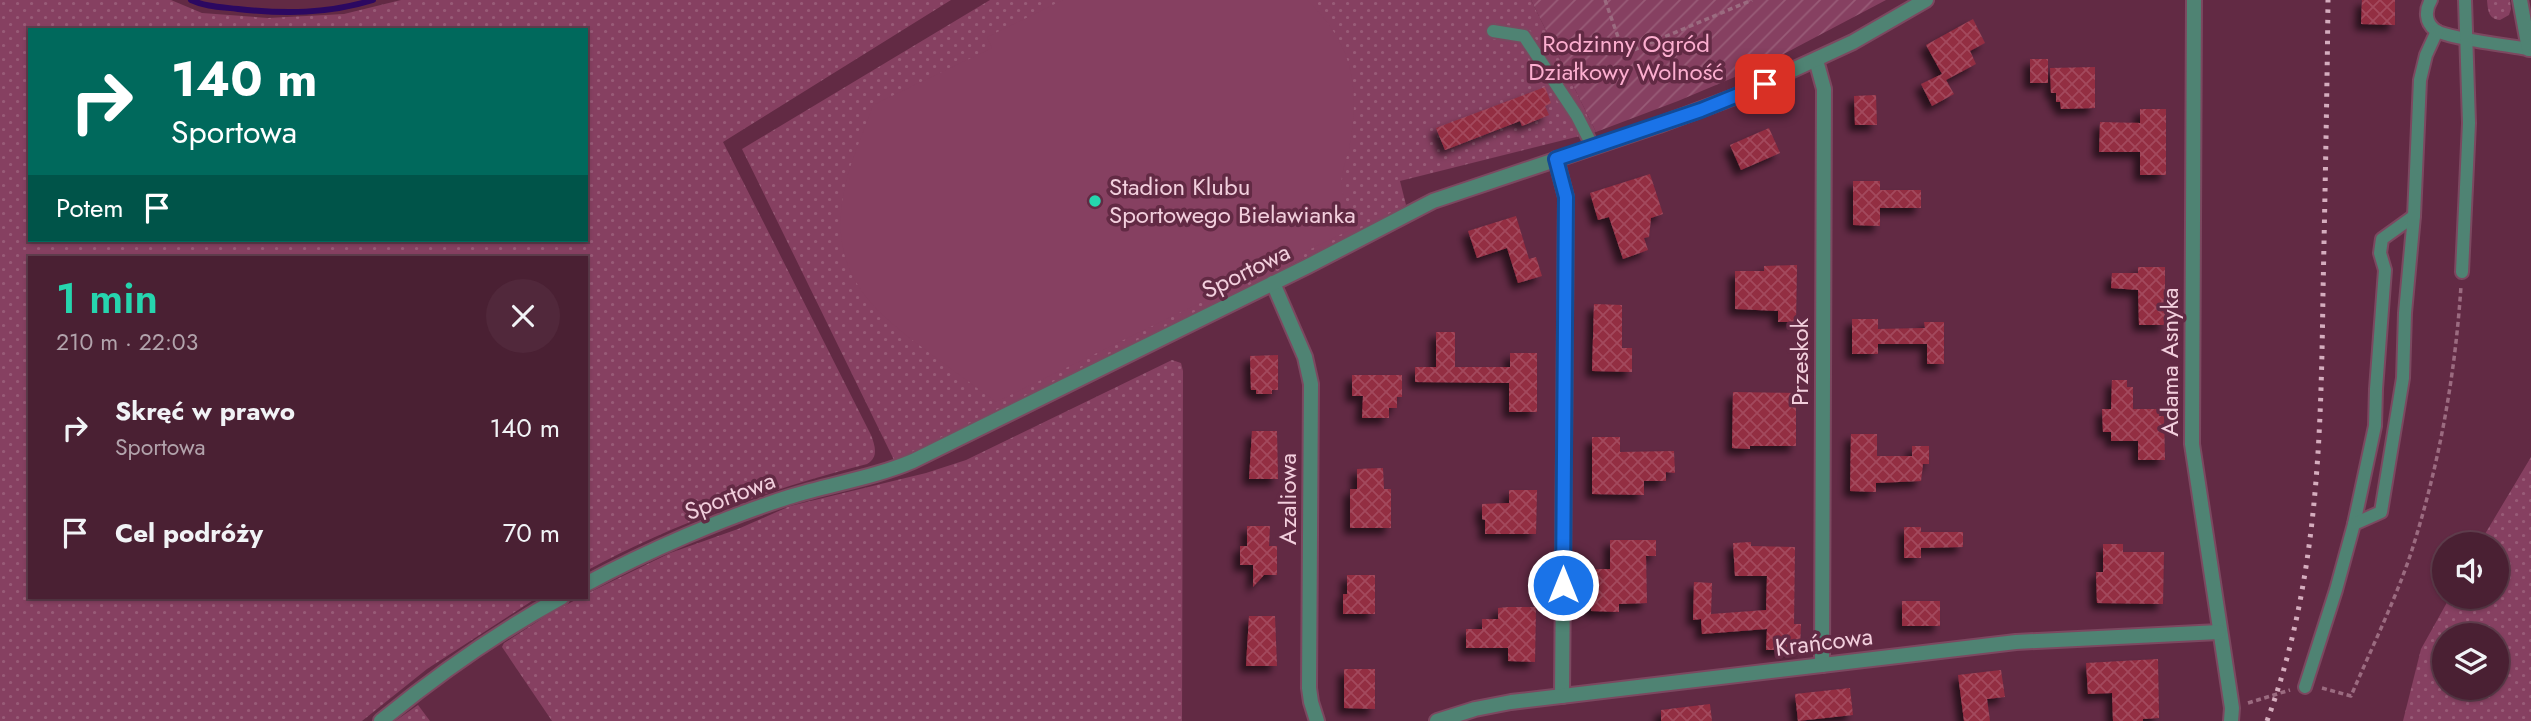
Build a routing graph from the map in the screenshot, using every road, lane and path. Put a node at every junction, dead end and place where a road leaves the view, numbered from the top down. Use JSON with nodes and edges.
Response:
{"nodes":[{"id":1,"x":1605,"y":0,"type":"edge"},
{"id":2,"x":1752,"y":0,"type":"edge"},
{"id":3,"x":1926,"y":0,"type":"edge"},
{"id":4,"x":2194,"y":0,"type":"edge"},
{"id":5,"x":2431,"y":0,"type":"edge"},
{"id":6,"x":2465,"y":0,"type":"edge"},
{"id":7,"x":2520,"y":0,"type":"edge"},
{"id":8,"x":1493,"y":31,"type":"dead end"},
{"id":9,"x":2437,"y":31,"type":"junction"},
{"id":10,"x":2465,"y":37,"type":"junction"},
{"id":11,"x":2530,"y":49,"type":"edge"},
{"id":12,"x":1816,"y":60,"type":"junction"},
{"id":13,"x":1593,"y":147,"type":"junction"},
{"id":14,"x":1556,"y":159,"type":"junction"},
{"id":15,"x":2414,"y":216,"type":"junction"},
{"id":16,"x":2462,"y":272,"type":"joint"},
{"id":17,"x":1273,"y":283,"type":"junction"},
{"id":18,"x":2354,"y":524,"type":"junction"},
{"id":19,"x":588,"y":583,"type":"edge"},
{"id":20,"x":559,"y":599,"type":"edge"},
{"id":21,"x":2219,"y":632,"type":"junction"},
{"id":22,"x":1822,"y":665,"type":"junction"},
{"id":23,"x":2305,"y":687,"type":"dead end"},
{"id":24,"x":1562,"y":696,"type":"junction"},
{"id":25,"x":2351,"y":696,"type":"dead end"},
{"id":26,"x":381,"y":721,"type":"edge"},
{"id":27,"x":1317,"y":721,"type":"edge"},
{"id":28,"x":1437,"y":721,"type":"edge"},
{"id":29,"x":2231,"y":721,"type":"edge"}],
"edges":[{"from":1,"to":2,"type":"path"},
{"from":3,"to":12,"type":"street","name":"Sportowa"},
{"from":4,"to":21,"type":"street","name":"Adama Asnyka"},
{"from":5,"to":9,"type":"lane"},
{"from":6,"to":10,"type":"lane"},
{"from":7,"to":11,"type":"street"},
{"from":8,"to":13,"type":"lane"},
{"from":9,"to":10,"type":"lane"},
{"from":9,"to":15,"type":"lane"},
{"from":10,"to":11,"type":"lane"},
{"from":10,"to":16,"type":"lane"},
{"from":12,"to":13,"type":"street","name":"Sportowa"},
{"from":12,"to":22,"type":"street","name":"Przeskok"},
{"from":13,"to":14,"type":"street","name":"Sportowa"},
{"from":14,"to":17,"type":"street","name":"Sportowa"},
{"from":14,"to":24,"type":"street"},
{"from":15,"to":18,"type":"lane"},
{"from":15,"to":18,"type":"lane"},
{"from":16,"to":25,"type":"path"},
{"from":17,"to":19,"type":"street","name":"Sportowa"},
{"from":17,"to":27,"type":"street","name":"Azaliowa"},
{"from":18,"to":23,"type":"lane"},
{"from":20,"to":26,"type":"street"},
{"from":21,"to":22,"type":"street","name":"Krańcowa"},
{"from":21,"to":29,"type":"street","name":"Adama Asnyka"},
{"from":22,"to":24,"type":"street","name":"Krańcowa"},
{"from":24,"to":28,"type":"street","name":"Krańcowa"}]}
